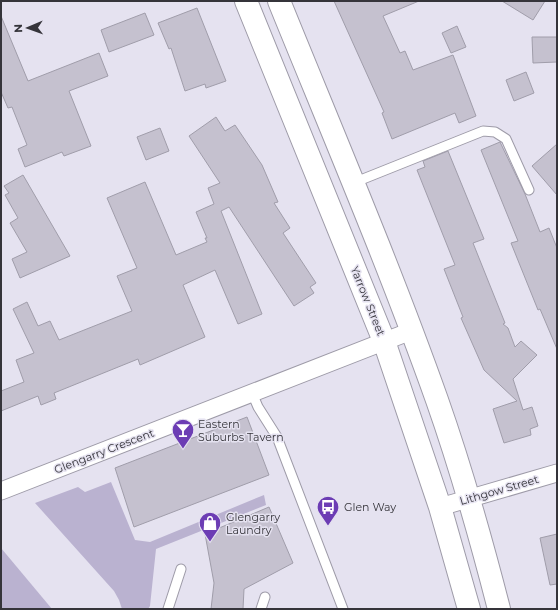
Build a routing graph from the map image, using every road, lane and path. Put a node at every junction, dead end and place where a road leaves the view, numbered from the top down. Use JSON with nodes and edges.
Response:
{"nodes":[{"id":1,"x":246,"y":1,"type":"edge"},
{"id":2,"x":279,"y":1,"type":"edge"},
{"id":3,"x":353,"y":183,"type":"junction"},
{"id":4,"x":529,"y":190,"type":"dead end"},
{"id":5,"x":411,"y":331,"type":"junction"},
{"id":6,"x":384,"y":341,"type":"junction"},
{"id":7,"x":252,"y":393,"type":"junction"},
{"id":8,"x":557,"y":473,"type":"edge"},
{"id":9,"x":1,"y":491,"type":"edge"},
{"id":10,"x":468,"y":499,"type":"junction"},
{"id":11,"x":440,"y":507,"type":"junction"},
{"id":12,"x":181,"y":569,"type":"dead end"},
{"id":13,"x":265,"y":597,"type":"dead end"},
{"id":14,"x":168,"y":609,"type":"edge"},
{"id":15,"x":261,"y":609,"type":"edge"},
{"id":16,"x":342,"y":609,"type":"edge"},
{"id":17,"x":469,"y":609,"type":"edge"},
{"id":18,"x":499,"y":609,"type":"edge"}],
"edges":[{"from":1,"to":6,"type":"street","name":"Yarrow Street"},
{"from":2,"to":3,"type":"street"},
{"from":3,"to":4,"type":"lane"},
{"from":3,"to":5,"type":"street"},
{"from":5,"to":6,"type":"street","name":"Glengarry Crescent"},
{"from":5,"to":10,"type":"street"},
{"from":6,"to":7,"type":"street","name":"Glengarry Crescent"},
{"from":6,"to":11,"type":"street","name":"Yarrow Street"},
{"from":7,"to":9,"type":"street","name":"Glengarry Crescent"},
{"from":7,"to":16,"type":"lane"},
{"from":8,"to":10,"type":"street","name":"Lithgow Street"},
{"from":10,"to":11,"type":"street","name":"Lithgow Street"},
{"from":10,"to":18,"type":"street"},
{"from":11,"to":17,"type":"street","name":"Yarrow Street"},
{"from":12,"to":14,"type":"lane"},
{"from":13,"to":15,"type":"lane"}]}
